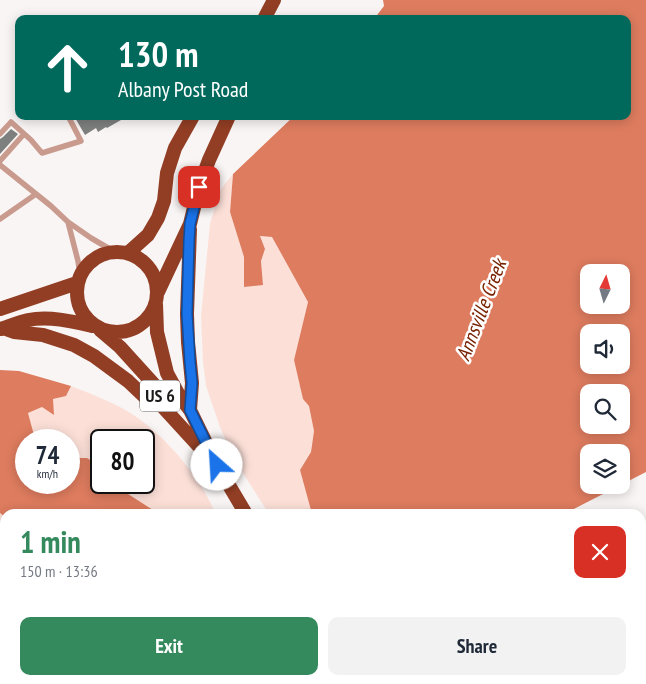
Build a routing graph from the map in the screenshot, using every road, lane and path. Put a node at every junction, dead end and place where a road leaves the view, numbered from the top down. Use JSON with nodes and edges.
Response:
{"nodes":[{"id":1,"x":274,"y":0,"type":"edge"},
{"id":2,"x":266,"y":15,"type":"edge"},
{"id":3,"x":70,"y":120,"type":"edge"},
{"id":4,"x":191,"y":120,"type":"edge"},
{"id":5,"x":226,"y":120,"type":"edge"},
{"id":6,"x":24,"y":134,"type":"junction"},
{"id":7,"x":0,"y":136,"type":"edge"},
{"id":8,"x":1,"y":160,"type":"edge"},
{"id":9,"x":36,"y":194,"type":"junction"},
{"id":10,"x":0,"y":219,"type":"edge"},
{"id":11,"x":68,"y":222,"type":"junction"},
{"id":12,"x":190,"y":224,"type":"junction"},
{"id":13,"x":121,"y":252,"type":"junction"},
{"id":14,"x":78,"y":279,"type":"junction"},
{"id":15,"x":157,"y":298,"type":"junction"},
{"id":16,"x":0,"y":309,"type":"edge"},
{"id":17,"x":2,"y":328,"type":"edge"},
{"id":18,"x":96,"y":328,"type":"junction"},
{"id":19,"x":162,"y":406,"type":"junction"},
{"id":20,"x":190,"y":410,"type":"junction"},
{"id":21,"x":217,"y":465,"type":"junction"},
{"id":22,"x":243,"y":509,"type":"edge"}],
"edges":[{"from":1,"to":2,"type":"highway"},
{"from":3,"to":6,"type":"lane"},
{"from":4,"to":13,"type":"highway"},
{"from":5,"to":12,"type":"highway"},
{"from":6,"to":7,"type":"lane"},
{"from":6,"to":8,"type":"lane"},
{"from":8,"to":9,"type":"lane"},
{"from":9,"to":10,"type":"lane"},
{"from":9,"to":11,"type":"lane"},
{"from":11,"to":13,"type":"lane"},
{"from":11,"to":14,"type":"lane"},
{"from":12,"to":15,"type":"highway"},
{"from":12,"to":20,"type":"highway","number":"US 6"},
{"from":13,"to":14,"type":"highway"},
{"from":13,"to":15,"type":"highway","number":"US 6"},
{"from":14,"to":16,"type":"highway"},
{"from":14,"to":18,"type":"highway","number":"US 6"},
{"from":15,"to":18,"type":"highway"},
{"from":15,"to":20,"type":"highway","number":"US 6"},
{"from":17,"to":18,"type":"highway","number":"US 6"},
{"from":17,"to":19,"type":"highway","number":"US 6"},
{"from":18,"to":19,"type":"highway","number":"US 6"},
{"from":19,"to":21,"type":"highway","number":"US 6"},
{"from":20,"to":21,"type":"highway","number":"US 6"},
{"from":21,"to":22,"type":"highway","number":"US 6"}]}
